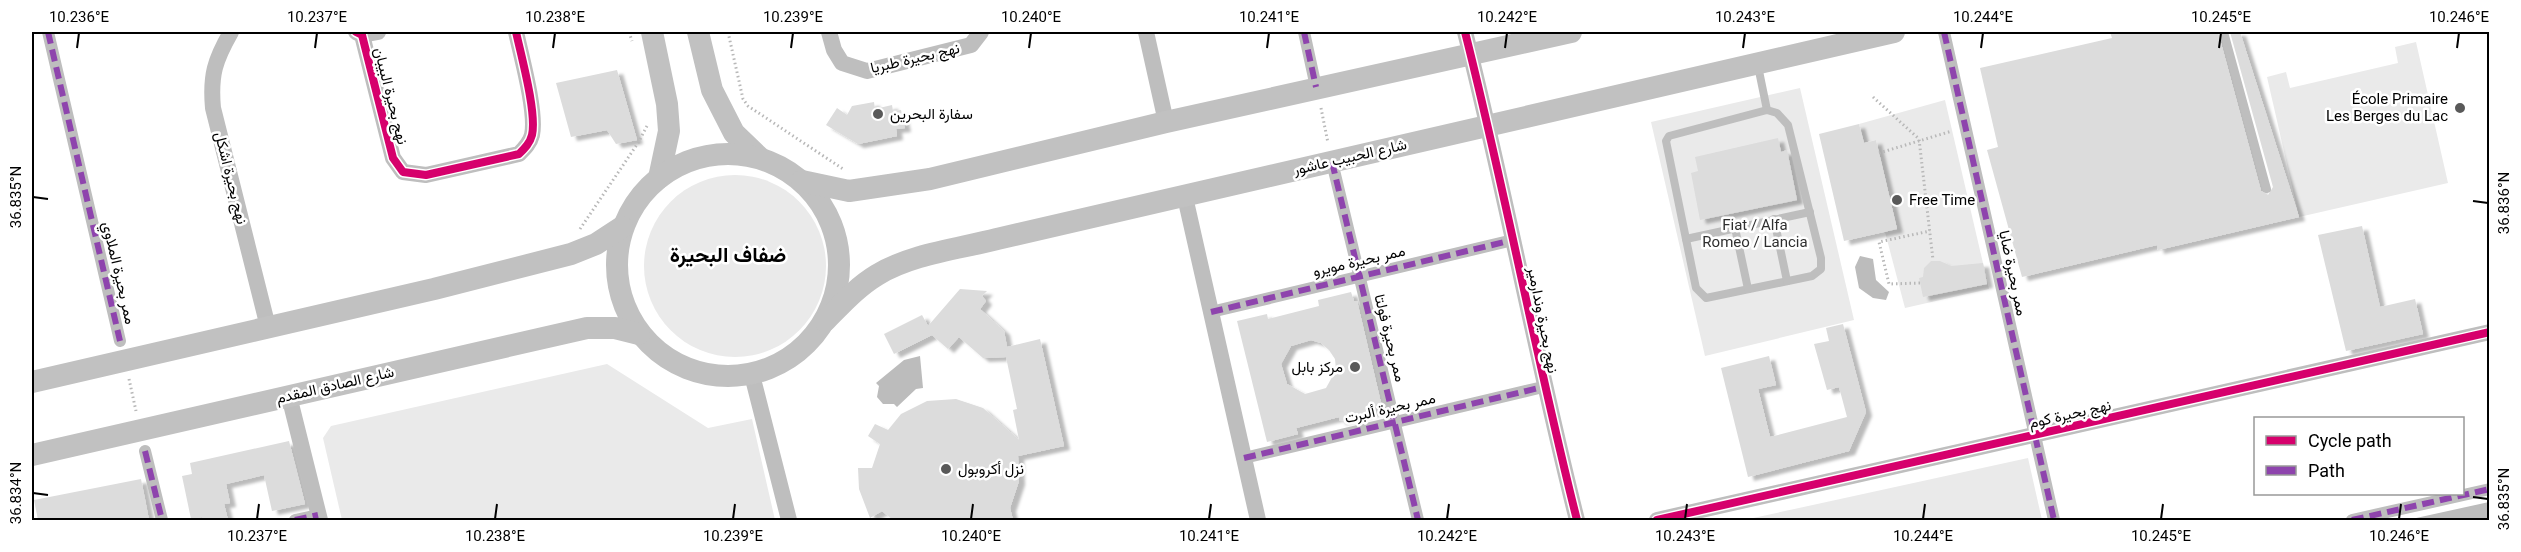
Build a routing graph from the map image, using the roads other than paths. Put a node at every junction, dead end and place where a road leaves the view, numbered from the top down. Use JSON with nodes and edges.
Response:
{"nodes":[{"id":1,"x":48,"y":32,"type":"edge"},
{"id":2,"x":231,"y":32,"type":"edge"},
{"id":3,"x":378,"y":32,"type":"edge"},
{"id":4,"x":516,"y":32,"type":"edge"},
{"id":5,"x":652,"y":32,"type":"edge"},
{"id":6,"x":698,"y":32,"type":"edge"},
{"id":7,"x":829,"y":32,"type":"edge"},
{"id":8,"x":981,"y":32,"type":"edge"},
{"id":9,"x":1146,"y":32,"type":"edge"},
{"id":10,"x":1304,"y":32,"type":"edge"},
{"id":11,"x":1465,"y":32,"type":"edge"},
{"id":12,"x":1571,"y":32,"type":"edge"},
{"id":13,"x":1894,"y":32,"type":"edge"},
{"id":14,"x":1944,"y":32,"type":"edge"},
{"id":15,"x":2224,"y":32,"type":"edge"},
{"id":16,"x":359,"y":33,"type":"edge"},
{"id":17,"x":1471,"y":54,"type":"junction"},
{"id":18,"x":1757,"y":63,"type":"junction"},
{"id":19,"x":1316,"y":87,"type":"junction"},
{"id":20,"x":1767,"y":110,"type":"junction"},
{"id":21,"x":1166,"y":122,"type":"junction"},
{"id":22,"x":1488,"y":125,"type":"junction"},
{"id":23,"x":759,"y":157,"type":"junction"},
{"id":24,"x":1332,"y":162,"type":"junction"},
{"id":25,"x":659,"y":178,"type":"junction"},
{"id":26,"x":802,"y":181,"type":"junction"},
{"id":27,"x":2266,"y":189,"type":"dead end"},
{"id":28,"x":1185,"y":196,"type":"junction"},
{"id":29,"x":1809,"y":212,"type":"junction"},
{"id":30,"x":1774,"y":219,"type":"junction"},
{"id":31,"x":622,"y":226,"type":"junction"},
{"id":32,"x":1735,"y":228,"type":"junction"},
{"id":33,"x":1686,"y":239,"type":"junction"},
{"id":34,"x":1513,"y":240,"type":"junction"},
{"id":35,"x":1360,"y":277,"type":"junction"},
{"id":36,"x":1787,"y":281,"type":"junction"},
{"id":37,"x":1748,"y":289,"type":"junction"},
{"id":38,"x":1211,"y":312,"type":"junction"},
{"id":39,"x":825,"y":321,"type":"junction"},
{"id":40,"x":267,"y":327,"type":"junction"},
{"id":41,"x":2490,"y":332,"type":"edge"},
{"id":42,"x":639,"y":334,"type":"junction"},
{"id":43,"x":122,"y":351,"type":"junction"},
{"id":44,"x":752,"y":375,"type":"junction"},
{"id":45,"x":32,"y":382,"type":"edge"},
{"id":46,"x":1543,"y":387,"type":"junction"},
{"id":47,"x":289,"y":396,"type":"junction"},
{"id":48,"x":1395,"y":422,"type":"junction"},
{"id":49,"x":2033,"y":436,"type":"junction"},
{"id":50,"x":146,"y":451,"type":"dead end"},
{"id":51,"x":32,"y":455,"type":"edge"},
{"id":52,"x":1244,"y":458,"type":"junction"},
{"id":53,"x":2490,"y":489,"type":"edge"},
{"id":54,"x":2463,"y":495,"type":"edge"},
{"id":55,"x":2464,"y":495,"type":"edge"},
{"id":56,"x":319,"y":518,"type":"edge"},
{"id":57,"x":162,"y":520,"type":"edge"},
{"id":58,"x":295,"y":520,"type":"edge"},
{"id":59,"x":789,"y":520,"type":"edge"},
{"id":60,"x":1258,"y":520,"type":"edge"},
{"id":61,"x":1418,"y":520,"type":"edge"},
{"id":62,"x":1577,"y":520,"type":"edge"},
{"id":63,"x":1657,"y":520,"type":"edge"},
{"id":64,"x":2054,"y":520,"type":"edge"},
{"id":65,"x":2352,"y":520,"type":"edge"}],
"edges":[{"from":1,"to":43,"type":"street","name":"ممر بحيرة الملاوي"},
{"from":2,"to":40,"type":"street","name":"نهج بحيرة اشكل"},
{"from":3,"to":16,"type":"street","name":"نهج بحيرة البيبان"},
{"from":4,"to":16,"type":"street","name":"نهج بحيرة البيبان"},
{"from":5,"to":25,"type":"main road"},
{"from":6,"to":23,"type":"main road"},
{"from":7,"to":8,"type":"street","name":"نهج بحيرة طبريا"},
{"from":9,"to":21,"type":"street"},
{"from":10,"to":19,"type":"street"},
{"from":11,"to":17,"type":"street","name":"نهج بحيرة وندارمير"},
{"from":12,"to":17,"type":"main road"},
{"from":13,"to":18,"type":"main road","name":"شارع الحبيب عاشور"},
{"from":14,"to":49,"type":"street","name":"ممر بحيرة ضايا"},
{"from":15,"to":27,"type":"lane"},
{"from":17,"to":19,"type":"main road"},
{"from":17,"to":22,"type":"street","name":"نهج بحيرة وندارمير"},
{"from":18,"to":20,"type":"lane"},
{"from":18,"to":22,"type":"main road","name":"شارع الحبيب عاشور"},
{"from":19,"to":21,"type":"main road"},
{"from":20,"to":29,"type":"lane"},
{"from":20,"to":33,"type":"lane"},
{"from":21,"to":26,"type":"main road"},
{"from":22,"to":24,"type":"main road","name":"شارع الحبيب عاشور"},
{"from":22,"to":34,"type":"street","name":"نهج بحيرة وندارمير"},
{"from":23,"to":25,"type":"main road"},
{"from":23,"to":26,"type":"main road"},
{"from":24,"to":28,"type":"main road","name":"شارع الحبيب عاشور"},
{"from":24,"to":35,"type":"street","name":"ممر بحيرة فولتا"},
{"from":25,"to":31,"type":"main road"},
{"from":26,"to":39,"type":"main road"},
{"from":28,"to":38,"type":"street"},
{"from":28,"to":39,"type":"main road","name":"شارع الحبيب عاشور"},
{"from":29,"to":30,"type":"lane"},
{"from":29,"to":36,"type":"lane"},
{"from":30,"to":32,"type":"lane"},
{"from":30,"to":36,"type":"lane"},
{"from":31,"to":40,"type":"main road"},
{"from":31,"to":42,"type":"main road"},
{"from":32,"to":33,"type":"lane"},
{"from":32,"to":37,"type":"lane"},
{"from":33,"to":37,"type":"lane"},
{"from":34,"to":35,"type":"street","name":"ممر بحيرة مويرو"},
{"from":34,"to":46,"type":"street","name":"نهج بحيرة وندارمير"},
{"from":35,"to":38,"type":"street","name":"ممر بحيرة مويرو"},
{"from":35,"to":48,"type":"street","name":"ممر بحيرة فولتا"},
{"from":36,"to":37,"type":"lane"},
{"from":38,"to":52,"type":"street"},
{"from":39,"to":44,"type":"main road"},
{"from":40,"to":43,"type":"main road"},
{"from":41,"to":49,"type":"street","name":"نهج بحيرة كوم"},
{"from":42,"to":44,"type":"main road"},
{"from":42,"to":47,"type":"main road","name":"شارع الصادق المقدم"},
{"from":43,"to":45,"type":"main road"},
{"from":44,"to":59,"type":"street"},
{"from":46,"to":48,"type":"street","name":"ممر بحيرة ألبرت"},
{"from":46,"to":62,"type":"street","name":"نهج بحيرة وندارمير"},
{"from":47,"to":51,"type":"main road","name":"شارع الصادق المقدم"},
{"from":47,"to":56,"type":"street"},
{"from":48,"to":52,"type":"street","name":"ممر بحيرة ألبرت"},
{"from":48,"to":61,"type":"street","name":"ممر بحيرة فولتا"},
{"from":49,"to":63,"type":"street","name":"نهج بحيرة كوم"},
{"from":49,"to":64,"type":"street","name":"ممر بحيرة ضايا"},
{"from":50,"to":57,"type":"street"},
{"from":52,"to":60,"type":"street"},
{"from":53,"to":55,"type":"street"},
{"from":54,"to":65,"type":"street"},
{"from":56,"to":58,"type":"street"}]}
